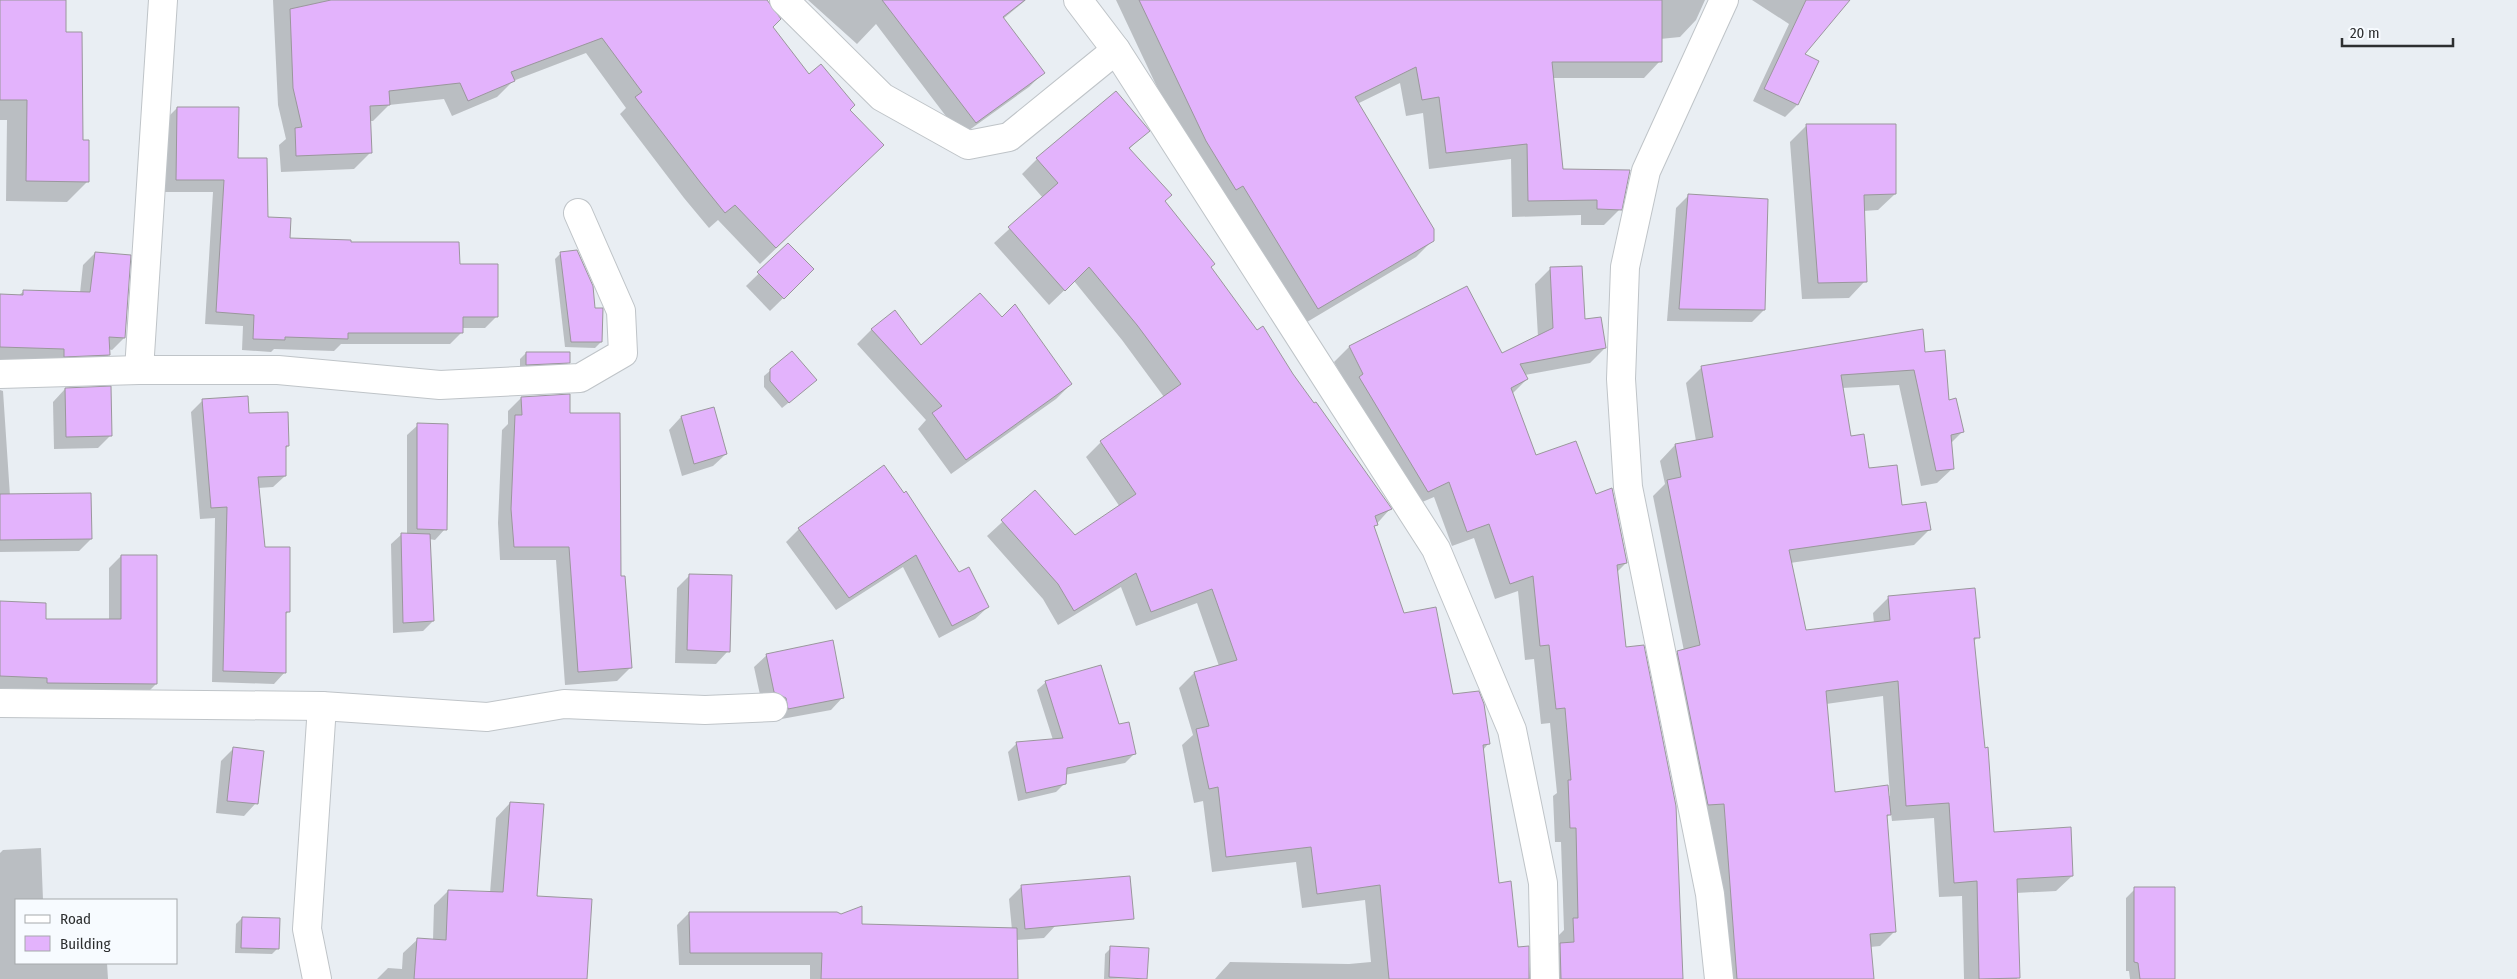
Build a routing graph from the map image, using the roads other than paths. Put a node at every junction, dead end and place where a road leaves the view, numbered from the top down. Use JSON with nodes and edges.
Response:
{"nodes":[{"id":1,"x":163,"y":0,"type":"edge"},
{"id":2,"x":784,"y":0,"type":"edge"},
{"id":3,"x":1078,"y":0,"type":"edge"},
{"id":4,"x":1724,"y":0,"type":"edge"},
{"id":5,"x":1116,"y":50,"type":"junction"},
{"id":6,"x":578,"y":214,"type":"dead end"},
{"id":7,"x":139,"y":370,"type":"junction"},
{"id":8,"x":0,"y":374,"type":"edge"},
{"id":9,"x":0,"y":703,"type":"edge"},
{"id":10,"x":322,"y":706,"type":"junction"},
{"id":11,"x":773,"y":707,"type":"dead end"},
{"id":12,"x":317,"y":979,"type":"edge"},
{"id":13,"x":1545,"y":979,"type":"edge"},
{"id":14,"x":1719,"y":979,"type":"edge"}],
"edges":[{"from":1,"to":7,"type":"street"},
{"from":2,"to":5,"type":"street"},
{"from":3,"to":5,"type":"street"},
{"from":4,"to":14,"type":"street"},
{"from":5,"to":13,"type":"street"},
{"from":6,"to":7,"type":"street"},
{"from":7,"to":8,"type":"street"},
{"from":9,"to":10,"type":"street"},
{"from":10,"to":11,"type":"street"},
{"from":10,"to":12,"type":"street"}]}
